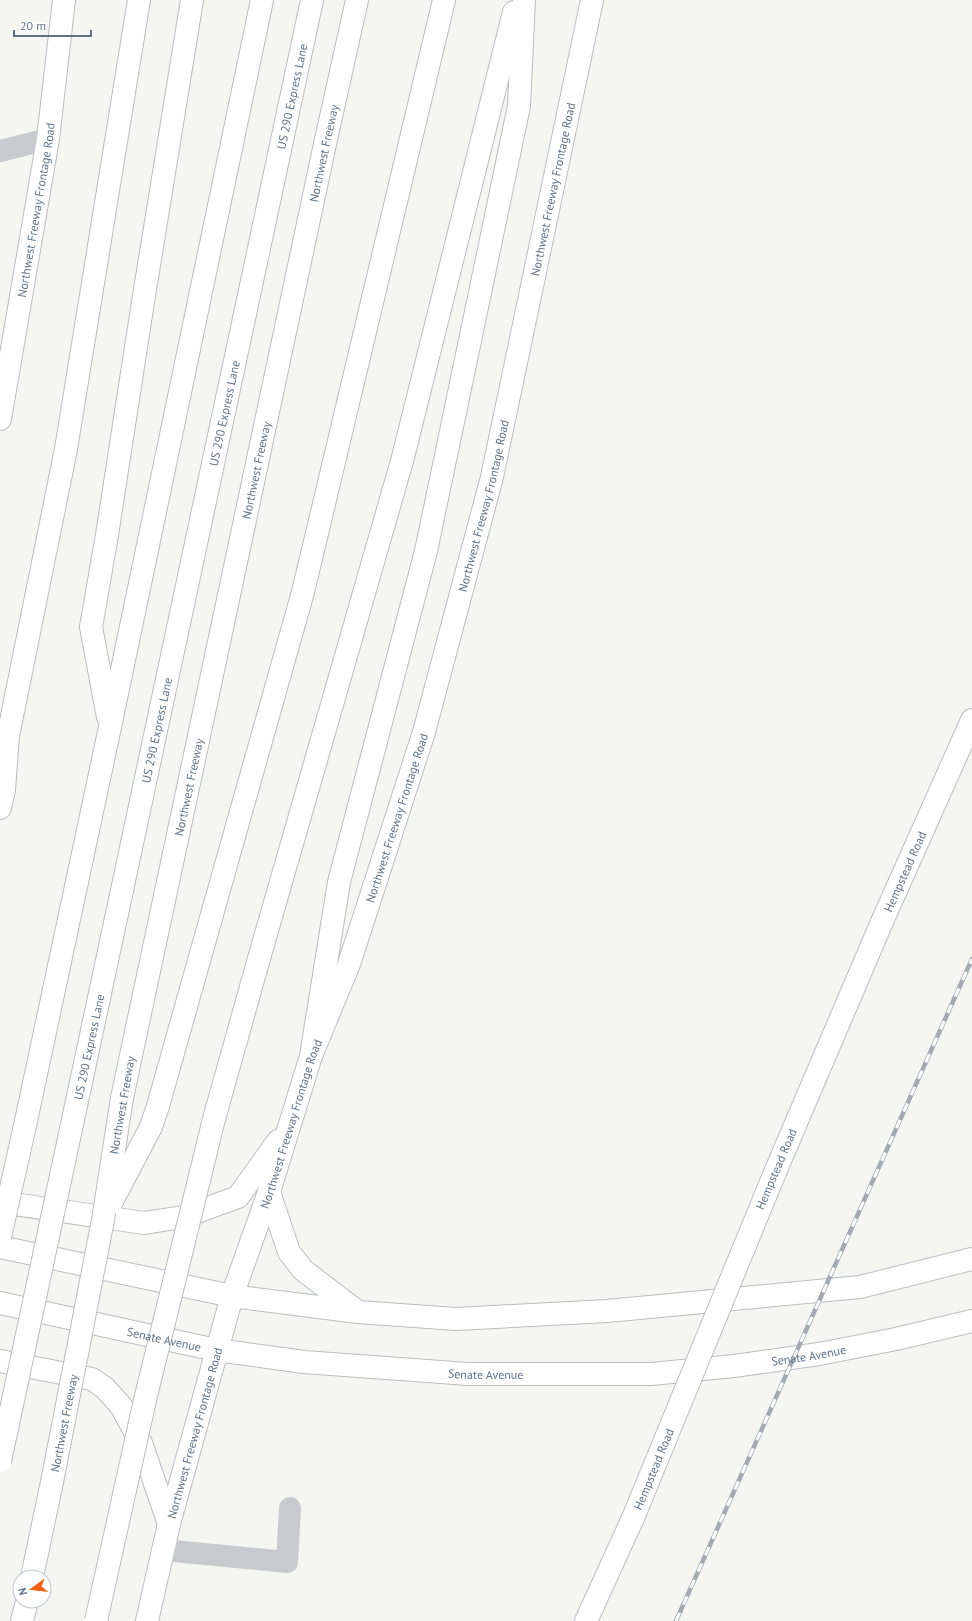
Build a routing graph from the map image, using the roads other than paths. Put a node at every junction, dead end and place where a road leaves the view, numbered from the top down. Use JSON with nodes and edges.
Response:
{"nodes":[{"id":1,"x":64,"y":0,"type":"edge"},
{"id":2,"x":139,"y":0,"type":"edge"},
{"id":3,"x":192,"y":0,"type":"edge"},
{"id":4,"x":262,"y":0,"type":"edge"},
{"id":5,"x":312,"y":0,"type":"edge"},
{"id":6,"x":357,"y":0,"type":"edge"},
{"id":7,"x":444,"y":0,"type":"edge"},
{"id":8,"x":517,"y":0,"type":"edge"},
{"id":9,"x":524,"y":0,"type":"edge"},
{"id":10,"x":592,"y":0,"type":"edge"},
{"id":11,"x":48,"y":139,"type":"junction"},
{"id":12,"x":0,"y":151,"type":"edge"},
{"id":13,"x":0,"y":419,"type":"edge"},
{"id":14,"x":972,"y":720,"type":"edge"},
{"id":15,"x":110,"y":727,"type":"junction"},
{"id":16,"x":4,"y":745,"type":"edge"},
{"id":17,"x":0,"y":808,"type":"edge"},
{"id":18,"x":311,"y":1056,"type":"junction"},
{"id":19,"x":290,"y":1125,"type":"junction"},
{"id":20,"x":269,"y":1192,"type":"junction"},
{"id":21,"x":0,"y":1202,"type":"edge"},
{"id":22,"x":103,"y":1220,"type":"junction"},
{"id":23,"x":0,"y":1237,"type":"edge"},
{"id":24,"x":0,"y":1247,"type":"edge"},
{"id":25,"x":972,"y":1259,"type":"edge"},
{"id":26,"x":232,"y":1296,"type":"junction"},
{"id":27,"x":0,"y":1303,"type":"edge"},
{"id":28,"x":358,"y":1312,"type":"junction"},
{"id":29,"x":972,"y":1321,"type":"edge"},
{"id":30,"x":216,"y":1350,"type":"junction"},
{"id":31,"x":0,"y":1361,"type":"edge"},
{"id":32,"x":0,"y":1461,"type":"edge"},
{"id":33,"x":290,"y":1508,"type":"dead end"},
{"id":34,"x":169,"y":1524,"type":"junction"},
{"id":35,"x":163,"y":1550,"type":"junction"},
{"id":36,"x":34,"y":1569,"type":"edge"},
{"id":37,"x":25,"y":1609,"type":"edge"},
{"id":38,"x":22,"y":1621,"type":"edge"},
{"id":39,"x":96,"y":1621,"type":"edge"},
{"id":40,"x":147,"y":1621,"type":"edge"},
{"id":41,"x":586,"y":1621,"type":"edge"}],
"edges":[{"from":1,"to":11,"type":"main road","name":"Northwest Freeway Frontage Road"},
{"from":2,"to":16,"type":"main road"},
{"from":3,"to":15,"type":"main road"},
{"from":4,"to":15,"type":"main road"},
{"from":5,"to":32,"type":"main road","name":"US 290 Express Lane","bridge":true},
{"from":6,"to":22,"type":"main road","name":"Northwest Freeway","bridge":true},
{"from":7,"to":22,"type":"main road","bridge":true},
{"from":8,"to":39,"type":"main road","bridge":true},
{"from":9,"to":18,"type":"main road"},
{"from":10,"to":18,"type":"main road","name":"Northwest Freeway Frontage Road"},
{"from":11,"to":12,"type":"street"},
{"from":11,"to":13,"type":"main road","name":"Northwest Freeway Frontage Road"},
{"from":14,"to":41,"type":"main road","name":"Hempstead Road","bridge":true},
{"from":15,"to":23,"type":"main road","bridge":true},
{"from":16,"to":17,"type":"main road"},
{"from":18,"to":19,"type":"main road","name":"Northwest Freeway Frontage Road"},
{"from":19,"to":20,"type":"main road","name":"Northwest Freeway Frontage Road"},
{"from":19,"to":21,"type":"main road"},
{"from":20,"to":26,"type":"main road","name":"Northwest Freeway Frontage Road"},
{"from":20,"to":28,"type":"main road"},
{"from":22,"to":36,"type":"main road","name":"Northwest Freeway","bridge":true},
{"from":24,"to":26,"type":"main road"},
{"from":25,"to":28,"type":"main road"},
{"from":26,"to":28,"type":"main road"},
{"from":26,"to":30,"type":"main road","name":"Northwest Freeway Frontage Road"},
{"from":27,"to":30,"type":"main road","name":"Senate Avenue"},
{"from":29,"to":30,"type":"main road","name":"Senate Avenue"},
{"from":30,"to":34,"type":"main road","name":"Northwest Freeway Frontage Road"},
{"from":31,"to":34,"type":"main road"},
{"from":33,"to":35,"type":"street"},
{"from":34,"to":35,"type":"main road","name":"Northwest Freeway Frontage Road"},
{"from":35,"to":40,"type":"main road","name":"Northwest Freeway Frontage Road"},
{"from":37,"to":38,"type":"main road"}]}
